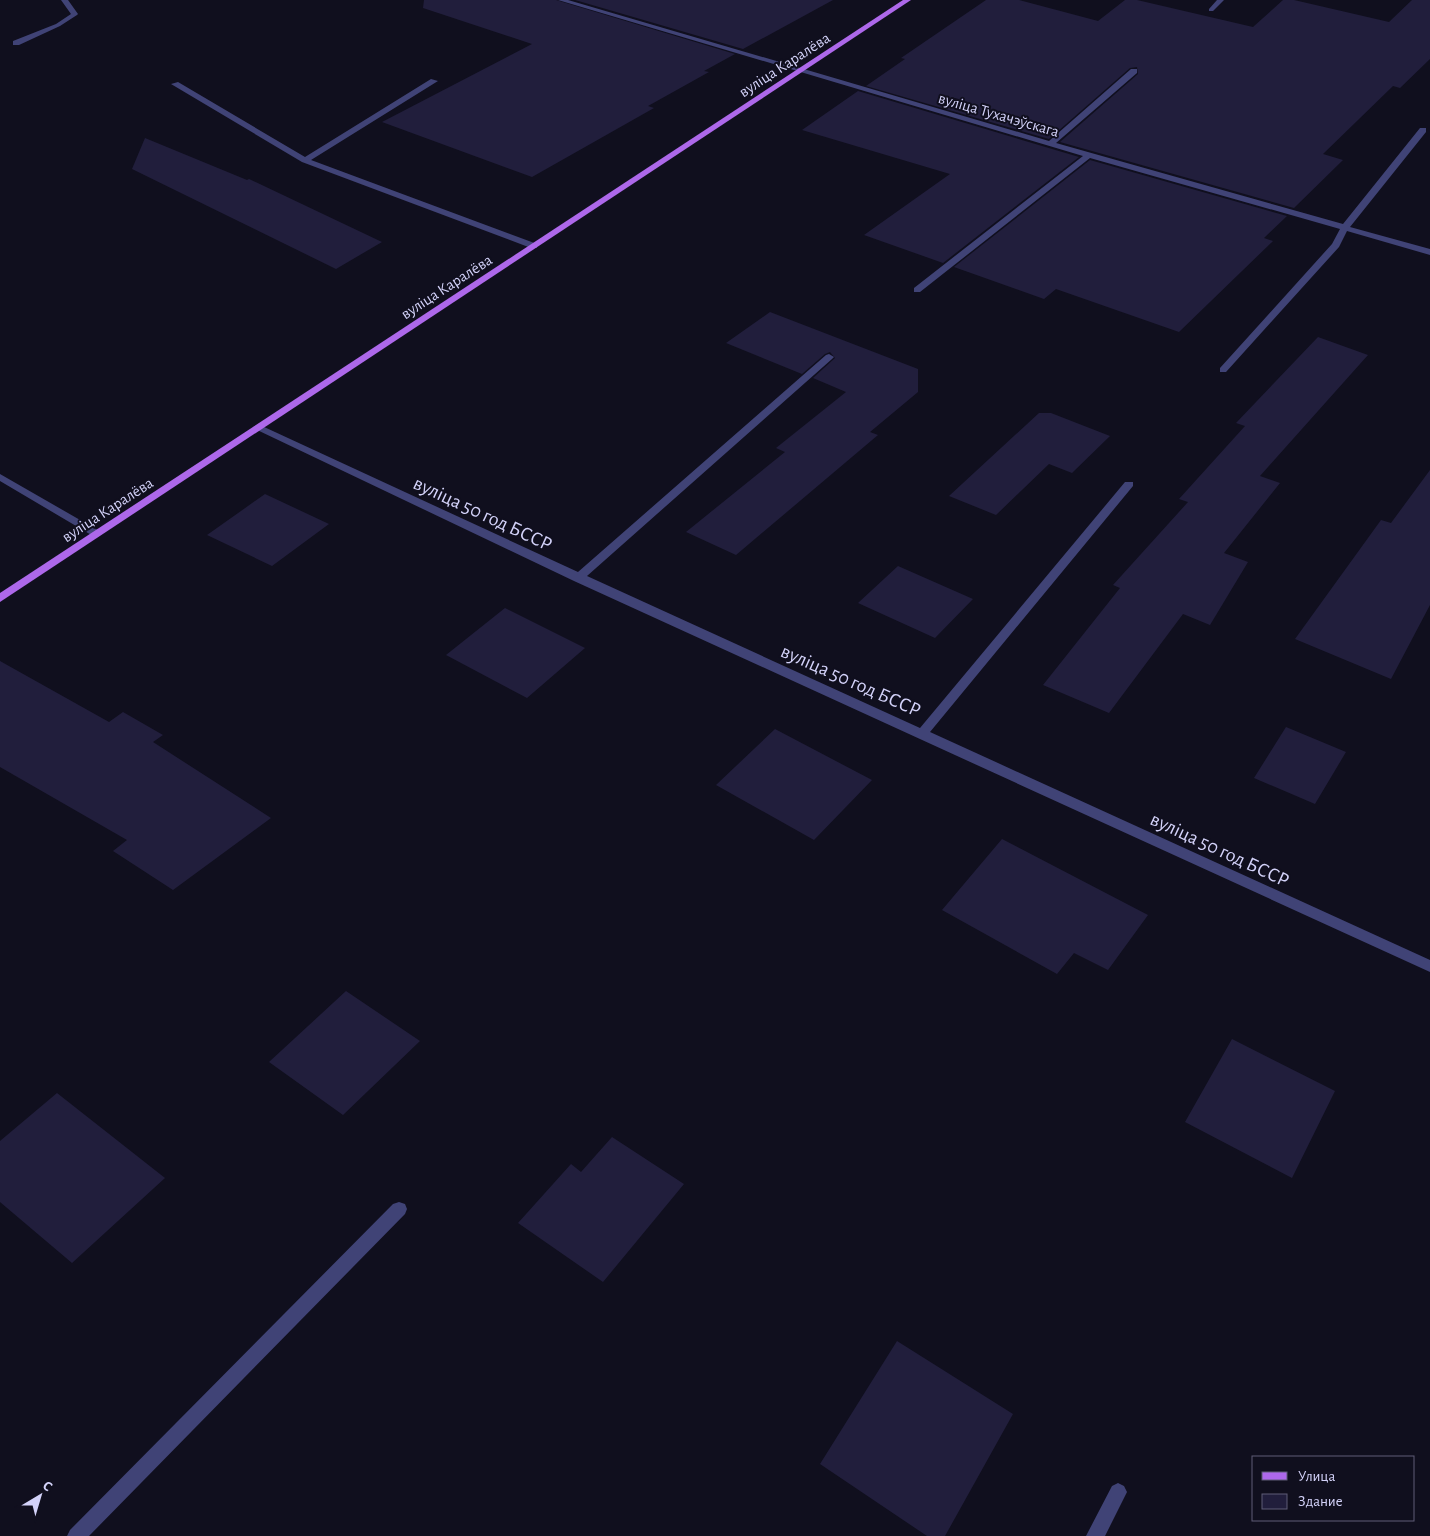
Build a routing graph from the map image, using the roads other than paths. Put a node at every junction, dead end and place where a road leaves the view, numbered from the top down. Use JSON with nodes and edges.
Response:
{"nodes":[{"id":1,"x":64,"y":0,"type":"edge"},
{"id":2,"x":561,"y":0,"type":"edge"},
{"id":3,"x":592,"y":0,"type":"edge"},
{"id":4,"x":908,"y":0,"type":"edge"},
{"id":5,"x":1221,"y":0,"type":"edge"},
{"id":6,"x":580,"y":6,"type":"junction"},
{"id":7,"x":1210,"y":10,"type":"dead end"},
{"id":8,"x":16,"y":43,"type":"dead end"},
{"id":9,"x":800,"y":71,"type":"junction"},
{"id":10,"x":1134,"y":72,"type":"dead end"},
{"id":11,"x":434,"y":80,"type":"dead end"},
{"id":12,"x":175,"y":84,"type":"dead end"},
{"id":13,"x":1422,"y":130,"type":"dead end"},
{"id":14,"x":1051,"y":143,"type":"junction"},
{"id":15,"x":1088,"y":155,"type":"junction"},
{"id":16,"x":305,"y":160,"type":"junction"},
{"id":17,"x":1346,"y":228,"type":"junction"},
{"id":18,"x":534,"y":246,"type":"junction"},
{"id":19,"x":1430,"y":252,"type":"edge"},
{"id":20,"x":917,"y":290,"type":"dead end"},
{"id":21,"x":828,"y":357,"type":"dead end"},
{"id":22,"x":1223,"y":370,"type":"dead end"},
{"id":23,"x":258,"y":428,"type":"junction"},
{"id":24,"x":0,"y":477,"type":"edge"},
{"id":25,"x":1129,"y":484,"type":"dead end"},
{"id":26,"x":97,"y":534,"type":"junction"},
{"id":27,"x":578,"y":578,"type":"junction"},
{"id":28,"x":0,"y":598,"type":"edge"},
{"id":29,"x":923,"y":733,"type":"junction"},
{"id":30,"x":1430,"y":966,"type":"edge"},
{"id":31,"x":399,"y":1209,"type":"dead end"},
{"id":32,"x":1118,"y":1492,"type":"dead end"},
{"id":33,"x":76,"y":1536,"type":"edge"},
{"id":34,"x":1095,"y":1536,"type":"edge"}],
"edges":[{"from":1,"to":8,"type":"street"},
{"from":2,"to":6,"type":"street","name":"вуліца Тухачэўскага"},
{"from":3,"to":6,"type":"street"},
{"from":4,"to":9,"type":"main road","name":"вуліца Каралёва"},
{"from":5,"to":7,"type":"street"},
{"from":6,"to":9,"type":"street","name":"вуліца Тухачэўскага"},
{"from":9,"to":14,"type":"street","name":"вуліца Тухачэўскага"},
{"from":9,"to":18,"type":"main road","name":"вуліца Каралёва"},
{"from":10,"to":14,"type":"street"},
{"from":11,"to":16,"type":"street"},
{"from":12,"to":16,"type":"street"},
{"from":13,"to":17,"type":"street"},
{"from":14,"to":15,"type":"street","name":"вуліца Тухачэўскага"},
{"from":15,"to":17,"type":"street","name":"вуліца Тухачэўскага"},
{"from":15,"to":20,"type":"street"},
{"from":16,"to":18,"type":"street"},
{"from":17,"to":19,"type":"street","name":"вуліца Тухачэўскага"},
{"from":17,"to":22,"type":"street"},
{"from":18,"to":23,"type":"main road","name":"вуліца Каралёва"},
{"from":21,"to":27,"type":"street"},
{"from":23,"to":26,"type":"main road","name":"вуліца Каралёва"},
{"from":23,"to":27,"type":"street","name":"вуліца 50 год БССР"},
{"from":24,"to":26,"type":"street"},
{"from":25,"to":29,"type":"street"},
{"from":26,"to":28,"type":"main road","name":"вуліца Каралёва"},
{"from":27,"to":29,"type":"street","name":"вуліца 50 год БССР"},
{"from":29,"to":30,"type":"street","name":"вуліца 50 год БССР"},
{"from":31,"to":33,"type":"street"},
{"from":32,"to":34,"type":"street"}]}
